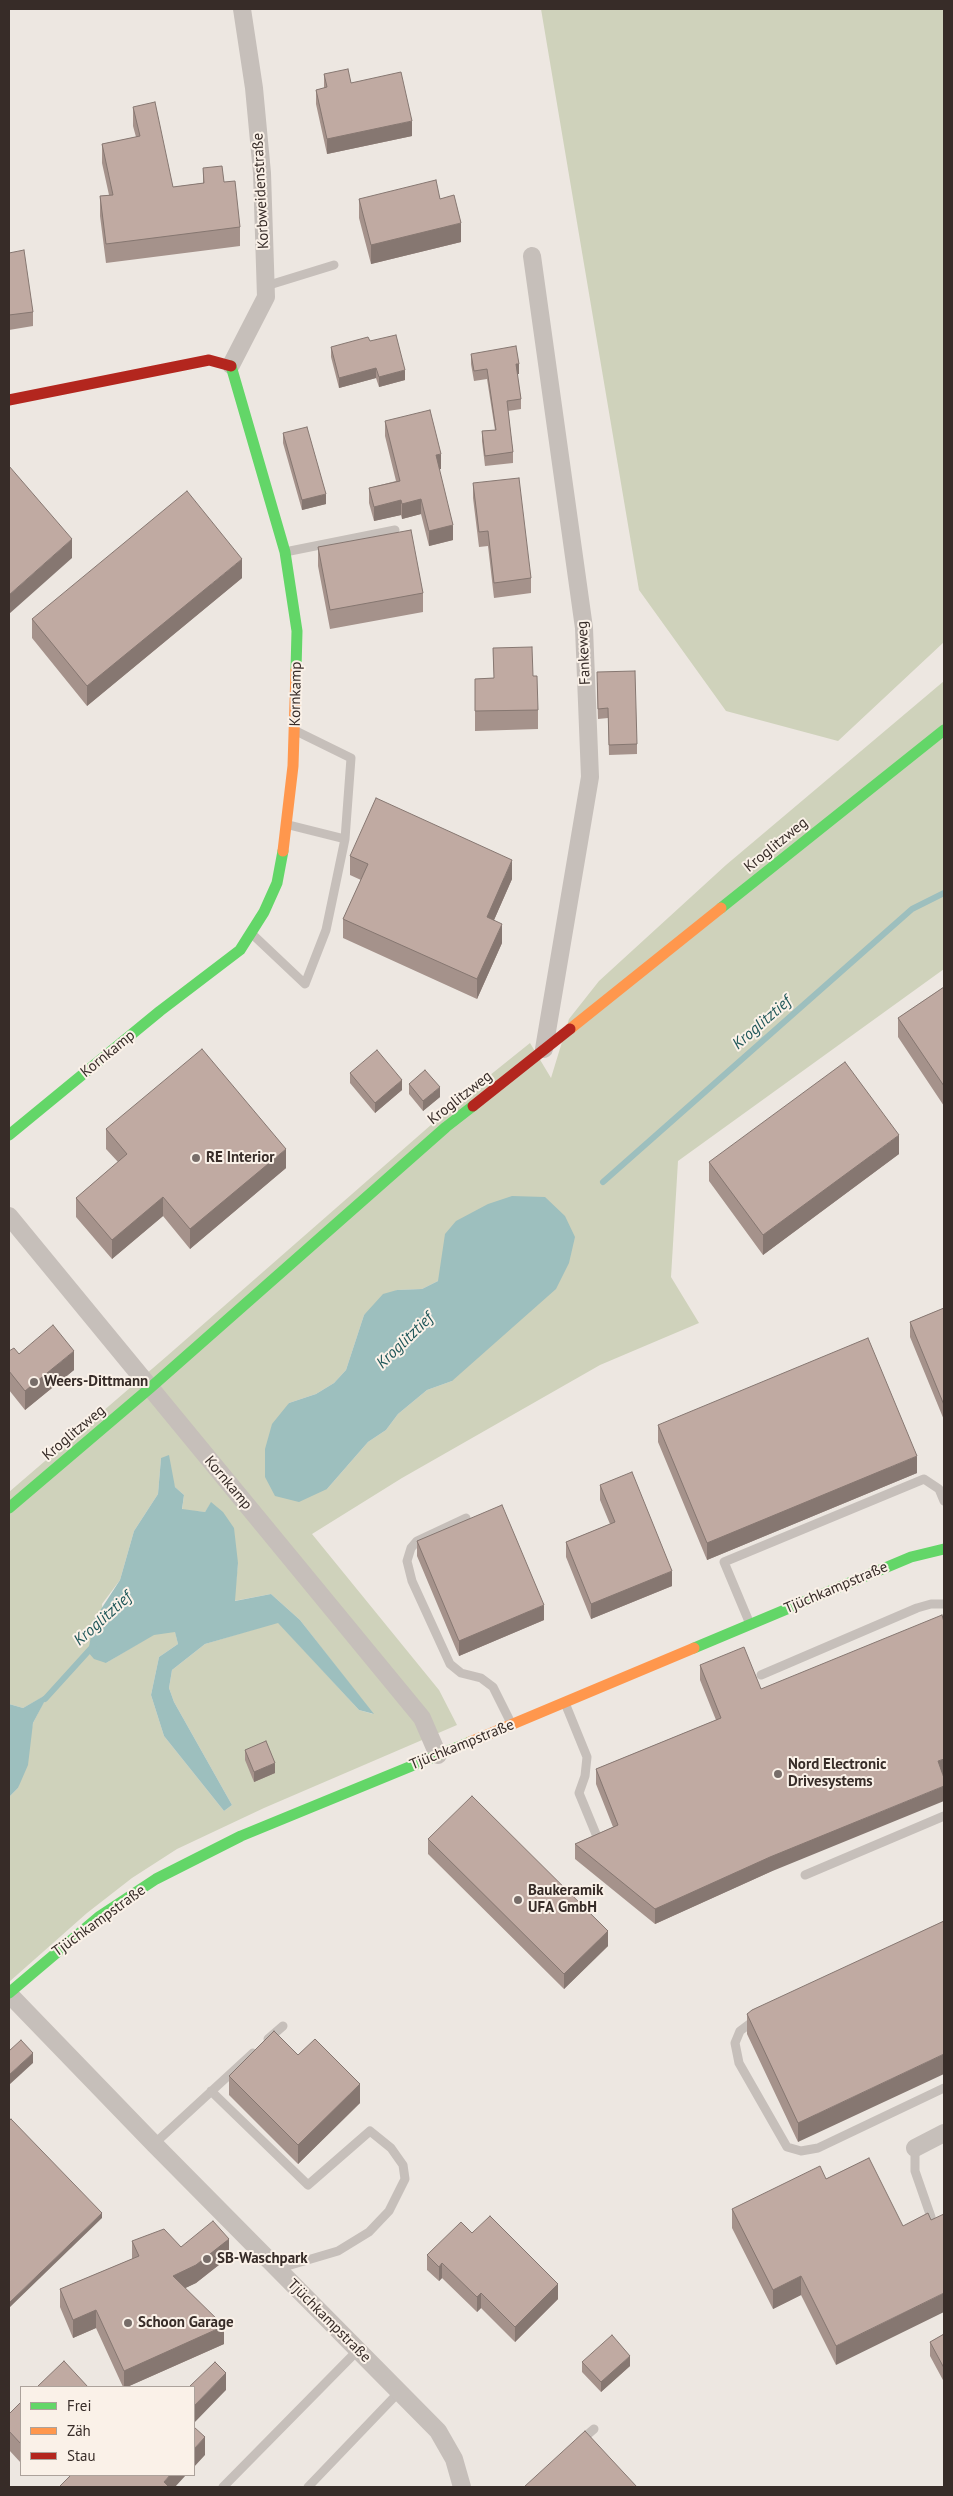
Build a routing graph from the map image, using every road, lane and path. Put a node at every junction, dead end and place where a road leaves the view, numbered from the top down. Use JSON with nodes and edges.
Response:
{"nodes":[{"id":1,"x":242,"y":9,"type":"edge"},
{"id":2,"x":532,"y":256,"type":"dead end"},
{"id":3,"x":334,"y":265,"type":"dead end"},
{"id":4,"x":266,"y":286,"type":"junction"},
{"id":5,"x":231,"y":365,"type":"junction"},
{"id":6,"x":9,"y":400,"type":"edge"},
{"id":7,"x":395,"y":530,"type":"dead end"},
{"id":8,"x":285,"y":552,"type":"junction"},
{"id":9,"x":295,"y":730,"type":"junction"},
{"id":10,"x":944,"y":730,"type":"edge"},
{"id":11,"x":287,"y":825,"type":"junction"},
{"id":12,"x":345,"y":839,"type":"junction"},
{"id":13,"x":251,"y":933,"type":"junction"},
{"id":14,"x":544,"y":1049,"type":"junction"},
{"id":15,"x":9,"y":1136,"type":"edge"},
{"id":16,"x":9,"y":1216,"type":"edge"},
{"id":17,"x":150,"y":1388,"type":"junction"},
{"id":18,"x":942,"y":1488,"type":"edge"},
{"id":19,"x":944,"y":1500,"type":"edge"},
{"id":20,"x":9,"y":1508,"type":"edge"},
{"id":21,"x":466,"y":1518,"type":"edge"},
{"id":22,"x":944,"y":1549,"type":"edge"},
{"id":23,"x":944,"y":1604,"type":"edge"},
{"id":24,"x":750,"y":1624,"type":"junction"},
{"id":25,"x":761,"y":1675,"type":"dead end"},
{"id":26,"x":565,"y":1703,"type":"junction"},
{"id":27,"x":512,"y":1725,"type":"junction"},
{"id":28,"x":438,"y":1755,"type":"junction"},
{"id":29,"x":944,"y":1816,"type":"edge"},
{"id":30,"x":598,"y":1838,"type":"edge"},
{"id":31,"x":805,"y":1875,"type":"dead end"},
{"id":32,"x":9,"y":1994,"type":"edge"},
{"id":33,"x":767,"y":2013,"type":"edge"},
{"id":34,"x":283,"y":2026,"type":"dead end"},
{"id":35,"x":944,"y":2088,"type":"edge"},
{"id":36,"x":211,"y":2092,"type":"junction"},
{"id":37,"x":944,"y":2133,"type":"edge"},
{"id":38,"x":154,"y":2144,"type":"junction"},
{"id":39,"x":915,"y":2148,"type":"joint"},
{"id":40,"x":931,"y":2217,"type":"edge"},
{"id":41,"x":277,"y":2269,"type":"junction"},
{"id":42,"x":358,"y":2350,"type":"junction"},
{"id":43,"x":399,"y":2392,"type":"junction"},
{"id":44,"x":594,"y":2428,"type":"dead end"},
{"id":45,"x":573,"y":2448,"type":"edge"},
{"id":46,"x":223,"y":2487,"type":"edge"},
{"id":47,"x":308,"y":2487,"type":"edge"},
{"id":48,"x":462,"y":2487,"type":"edge"}],
"edges":[{"from":1,"to":4,"type":"street","name":"Korbweidenstraße"},
{"from":2,"to":14,"type":"street","name":"Fankeweg"},
{"from":3,"to":4,"type":"lane"},
{"from":4,"to":5,"type":"street","name":"Korbweidenstraße"},
{"from":5,"to":6,"type":"street"},
{"from":5,"to":8,"type":"street","name":"Kornkamp"},
{"from":7,"to":8,"type":"lane"},
{"from":8,"to":9,"type":"street","name":"Kornkamp"},
{"from":9,"to":11,"type":"street","name":"Kornkamp"},
{"from":9,"to":12,"type":"lane"},
{"from":10,"to":14,"type":"street","name":"Kroglitzweg"},
{"from":11,"to":12,"type":"lane"},
{"from":11,"to":13,"type":"street","name":"Kornkamp"},
{"from":12,"to":13,"type":"lane"},
{"from":13,"to":15,"type":"street","name":"Kornkamp"},
{"from":14,"to":17,"type":"street","name":"Kroglitzweg"},
{"from":16,"to":17,"type":"street","name":"Kornkamp"},
{"from":17,"to":20,"type":"street","name":"Kroglitzweg"},
{"from":17,"to":28,"type":"street","name":"Kornkamp"},
{"from":18,"to":19,"type":"lane"},
{"from":18,"to":24,"type":"lane"},
{"from":21,"to":27,"type":"lane"},
{"from":22,"to":24,"type":"street","name":"Tjüchkampstraße"},
{"from":23,"to":25,"type":"lane"},
{"from":24,"to":26,"type":"street","name":"Tjüchkampstraße"},
{"from":26,"to":27,"type":"street","name":"Tjüchkampstraße"},
{"from":26,"to":30,"type":"lane"},
{"from":27,"to":28,"type":"street","name":"Tjüchkampstraße"},
{"from":28,"to":32,"type":"street","name":"Tjüchkampstraße"},
{"from":29,"to":31,"type":"lane"},
{"from":32,"to":38,"type":"street","name":"Tjüchkampstraße"},
{"from":33,"to":35,"type":"lane"},
{"from":34,"to":36,"type":"lane"},
{"from":36,"to":38,"type":"lane"},
{"from":36,"to":41,"type":"lane"},
{"from":37,"to":39,"type":"street"},
{"from":38,"to":41,"type":"street","name":"Tjüchkampstraße"},
{"from":39,"to":40,"type":"lane"},
{"from":41,"to":42,"type":"street","name":"Tjüchkampstraße"},
{"from":42,"to":43,"type":"street","name":"Tjüchkampstraße"},
{"from":42,"to":46,"type":"lane"},
{"from":43,"to":47,"type":"lane"},
{"from":43,"to":48,"type":"street","name":"Tjüchkampstraße"},
{"from":44,"to":45,"type":"lane"}]}
